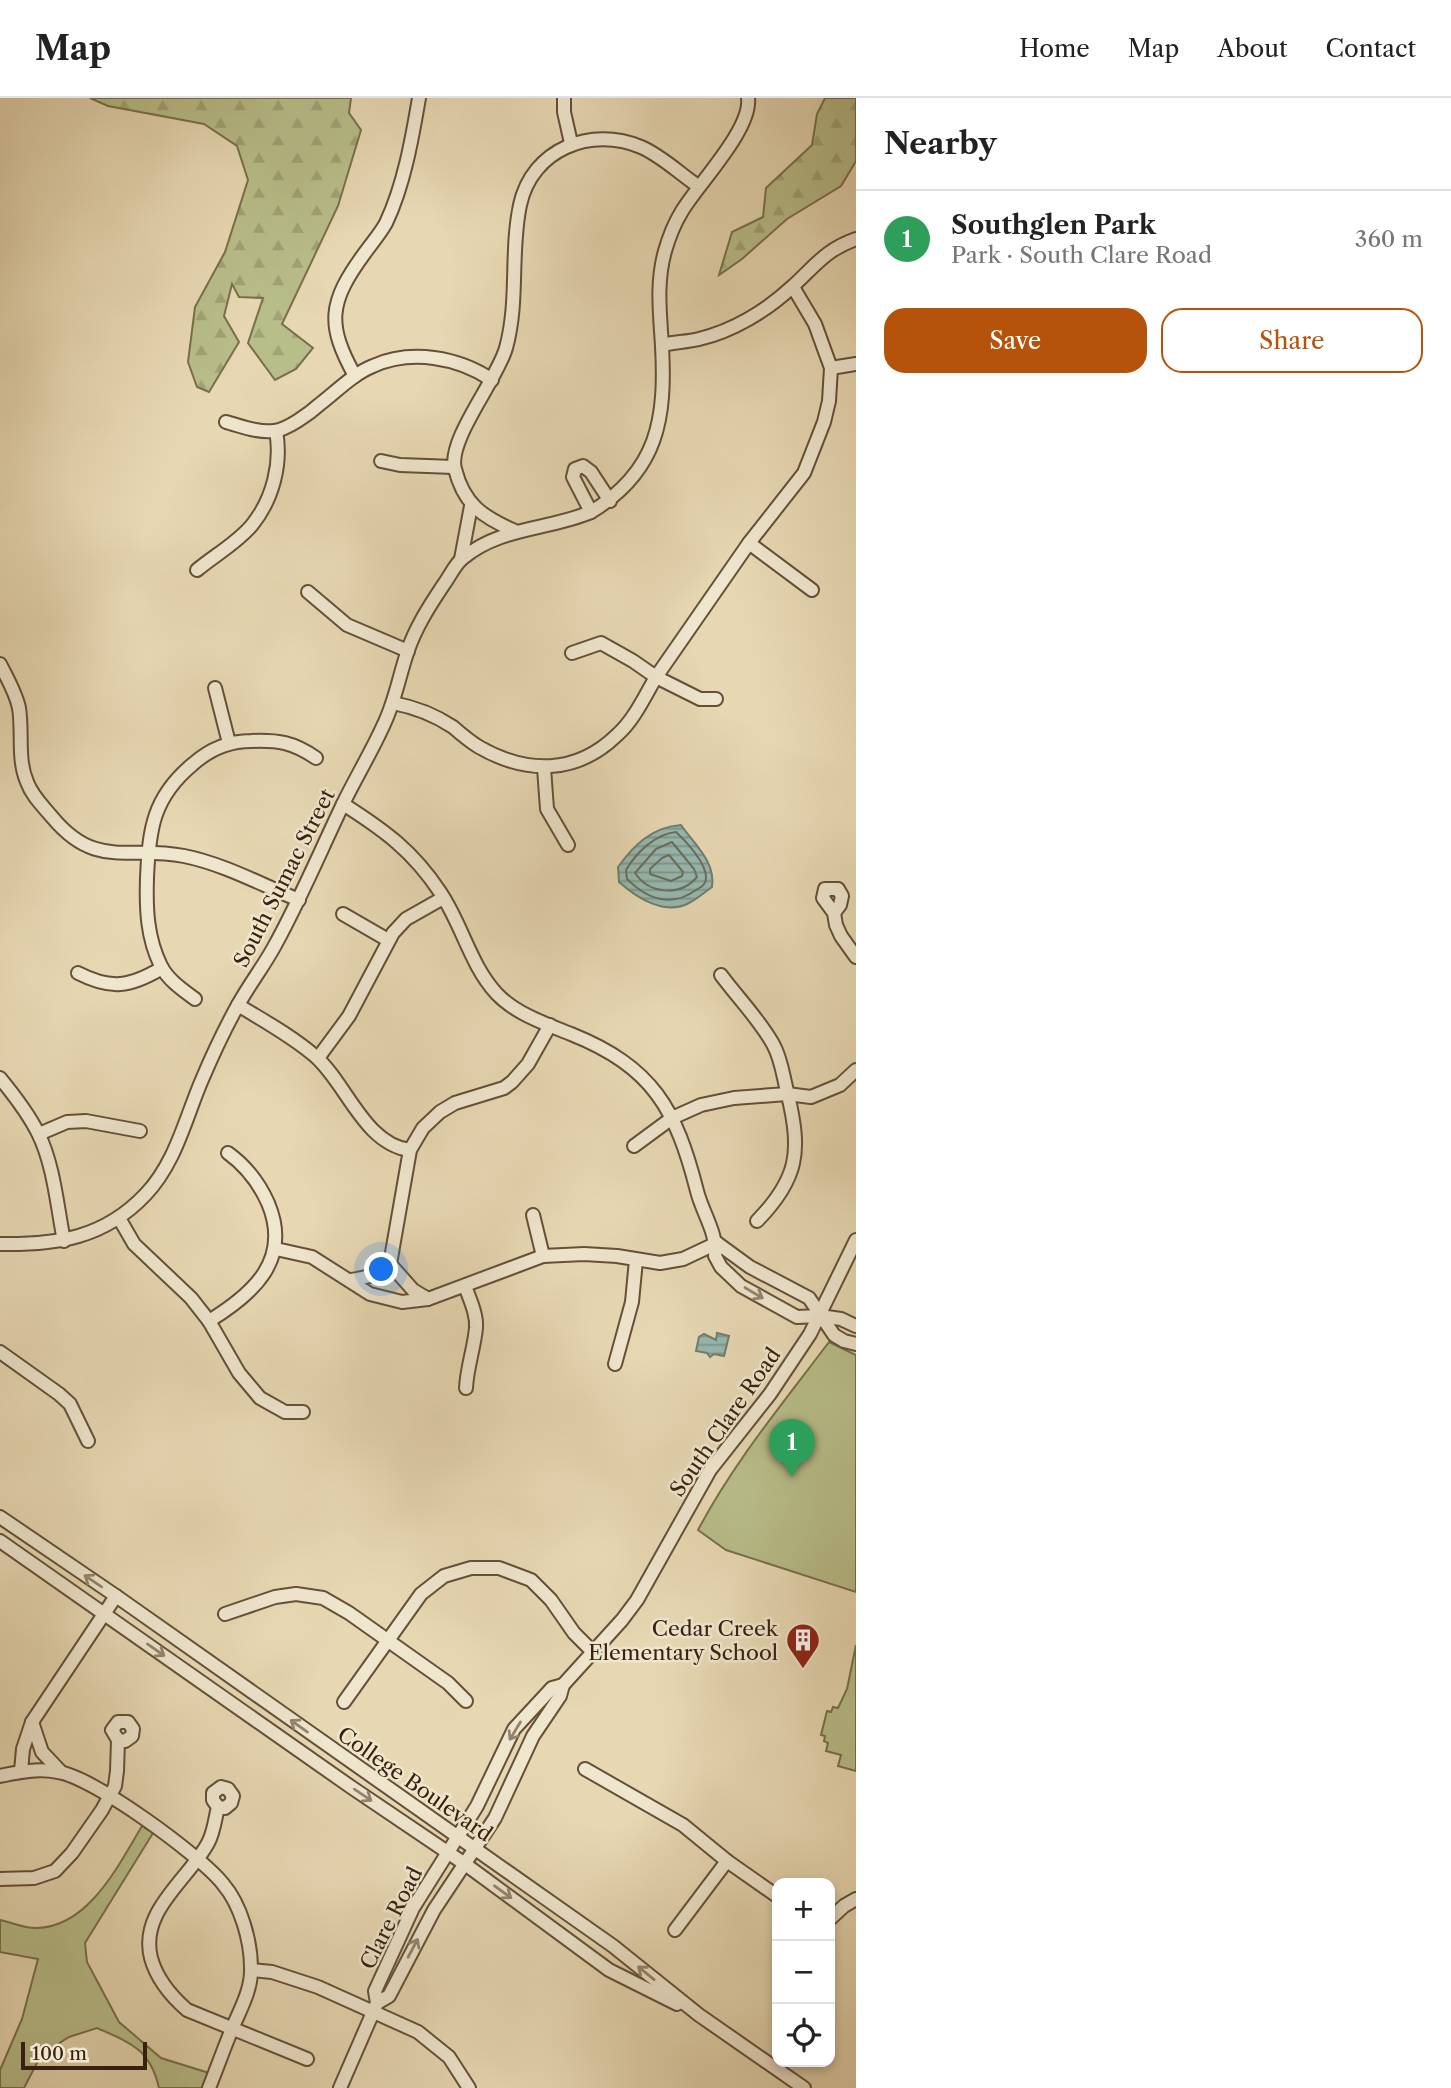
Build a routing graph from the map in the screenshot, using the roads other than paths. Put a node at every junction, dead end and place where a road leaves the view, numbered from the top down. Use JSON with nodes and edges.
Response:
{"nodes":[{"id":1,"x":419,"y":98,"type":"edge"},
{"id":2,"x":564,"y":98,"type":"edge"},
{"id":3,"x":748,"y":98,"type":"edge"},
{"id":4,"x":571,"y":143,"type":"junction"},
{"id":5,"x":698,"y":186,"type":"junction"},
{"id":6,"x":856,"y":239,"type":"edge"},
{"id":7,"x":793,"y":287,"type":"junction"},
{"id":8,"x":662,"y":345,"type":"junction"},
{"id":9,"x":856,"y":364,"type":"edge"},
{"id":10,"x":831,"y":368,"type":"junction"},
{"id":11,"x":355,"y":376,"type":"junction"},
{"id":12,"x":492,"y":380,"type":"junction"},
{"id":13,"x":226,"y":422,"type":"dead end"},
{"id":14,"x":276,"y":431,"type":"junction"},
{"id":15,"x":381,"y":461,"type":"dead end"},
{"id":16,"x":454,"y":467,"type":"junction"},
{"id":17,"x":610,"y":500,"type":"junction"},
{"id":18,"x":471,"y":506,"type":"junction"},
{"id":19,"x":591,"y":512,"type":"junction"},
{"id":20,"x":515,"y":531,"type":"junction"},
{"id":21,"x":749,"y":542,"type":"junction"},
{"id":22,"x":461,"y":559,"type":"junction"},
{"id":23,"x":197,"y":570,"type":"dead end"},
{"id":24,"x":813,"y":590,"type":"dead end"},
{"id":25,"x":309,"y":592,"type":"dead end"},
{"id":26,"x":408,"y":650,"type":"junction"},
{"id":27,"x":572,"y":653,"type":"dead end"},
{"id":28,"x":0,"y":664,"type":"edge"},
{"id":29,"x":656,"y":677,"type":"junction"},
{"id":30,"x":215,"y":688,"type":"dead end"},
{"id":31,"x":716,"y":699,"type":"dead end"},
{"id":32,"x":393,"y":703,"type":"junction"},
{"id":33,"x":229,"y":743,"type":"junction"},
{"id":34,"x":316,"y":758,"type":"dead end"},
{"id":35,"x":544,"y":768,"type":"junction"},
{"id":36,"x":343,"y":804,"type":"junction"},
{"id":37,"x":568,"y":845,"type":"dead end"},
{"id":38,"x":147,"y":853,"type":"junction"},
{"id":39,"x":443,"y":898,"type":"junction"},
{"id":40,"x":299,"y":900,"type":"junction"},
{"id":41,"x":343,"y":914,"type":"dead end"},
{"id":42,"x":834,"y":914,"type":"dead end"},
{"id":43,"x":388,"y":940,"type":"junction"},
{"id":44,"x":856,"y":957,"type":"edge"},
{"id":45,"x":162,"y":968,"type":"junction"},
{"id":46,"x":78,"y":973,"type":"dead end"},
{"id":47,"x":721,"y":975,"type":"dead end"},
{"id":48,"x":195,"y":999,"type":"dead end"},
{"id":49,"x":238,"y":1005,"type":"junction"},
{"id":50,"x":550,"y":1025,"type":"junction"},
{"id":51,"x":318,"y":1058,"type":"junction"},
{"id":52,"x":856,"y":1070,"type":"edge"},
{"id":53,"x":0,"y":1078,"type":"edge"},
{"id":54,"x":788,"y":1094,"type":"junction"},
{"id":55,"x":672,"y":1118,"type":"junction"},
{"id":56,"x":140,"y":1131,"type":"dead end"},
{"id":57,"x":38,"y":1134,"type":"junction"},
{"id":58,"x":634,"y":1146,"type":"dead end"},
{"id":59,"x":410,"y":1150,"type":"junction"},
{"id":60,"x":228,"y":1153,"type":"dead end"},
{"id":61,"x":533,"y":1215,"type":"dead end"},
{"id":62,"x":119,"y":1219,"type":"junction"},
{"id":63,"x":757,"y":1221,"type":"dead end"},
{"id":64,"x":856,"y":1240,"type":"edge"},
{"id":65,"x":64,"y":1241,"type":"junction"},
{"id":66,"x":717,"y":1243,"type":"junction"},
{"id":67,"x":0,"y":1244,"type":"edge"},
{"id":68,"x":276,"y":1249,"type":"junction"},
{"id":69,"x":543,"y":1256,"type":"junction"},
{"id":70,"x":636,"y":1260,"type":"junction"},
{"id":71,"x":390,"y":1264,"type":"junction"},
{"id":72,"x":351,"y":1280,"type":"junction"},
{"id":73,"x":465,"y":1286,"type":"junction"},
{"id":74,"x":428,"y":1299,"type":"junction"},
{"id":75,"x":820,"y":1316,"type":"junction"},
{"id":76,"x":209,"y":1321,"type":"junction"},
{"id":77,"x":856,"y":1326,"type":"edge"},
{"id":78,"x":856,"y":1344,"type":"edge"},
{"id":79,"x":0,"y":1352,"type":"edge"},
{"id":80,"x":615,"y":1364,"type":"dead end"},
{"id":81,"x":466,"y":1388,"type":"dead end"},
{"id":82,"x":303,"y":1412,"type":"dead end"},
{"id":83,"x":88,"y":1441,"type":"dead end"},
{"id":84,"x":0,"y":1517,"type":"edge"},
{"id":85,"x":0,"y":1541,"type":"edge"},
{"id":86,"x":116,"y":1596,"type":"junction"},
{"id":87,"x":104,"y":1614,"type":"junction"},
{"id":88,"x":225,"y":1614,"type":"dead end"},
{"id":89,"x":387,"y":1640,"type":"junction"},
{"id":90,"x":593,"y":1652,"type":"junction"},
{"id":91,"x":563,"y":1685,"type":"junction"},
{"id":92,"x":466,"y":1701,"type":"dead end"},
{"id":93,"x":344,"y":1702,"type":"dead end"},
{"id":94,"x":32,"y":1723,"type":"junction"},
{"id":95,"x":118,"y":1740,"type":"dead end"},
{"id":96,"x":585,"y":1769,"type":"dead end"},
{"id":97,"x":21,"y":1771,"type":"junction"},
{"id":98,"x":61,"y":1772,"type":"junction"},
{"id":99,"x":0,"y":1776,"type":"edge"},
{"id":100,"x":110,"y":1797,"type":"junction"},
{"id":101,"x":218,"y":1807,"type":"dead end"},
{"id":102,"x":457,"y":1838,"type":"junction"},
{"id":103,"x":475,"y":1850,"type":"junction"},
{"id":104,"x":448,"y":1853,"type":"junction"},
{"id":105,"x":198,"y":1858,"type":"junction"},
{"id":106,"x":727,"y":1861,"type":"junction"},
{"id":107,"x":465,"y":1864,"type":"junction"},
{"id":108,"x":0,"y":1879,"type":"edge"},
{"id":109,"x":772,"y":1892,"type":"edge"},
{"id":110,"x":856,"y":1899,"type":"edge"},
{"id":111,"x":835,"y":1915,"type":"edge"},
{"id":112,"x":675,"y":1930,"type":"dead end"},
{"id":113,"x":252,"y":1970,"type":"junction"},
{"id":114,"x":375,"y":2008,"type":"junction"},
{"id":115,"x":699,"y":2015,"type":"junction"},
{"id":116,"x":232,"y":2029,"type":"junction"},
{"id":117,"x":307,"y":2059,"type":"dead end"},
{"id":118,"x":209,"y":2088,"type":"edge"},
{"id":119,"x":340,"y":2088,"type":"edge"},
{"id":120,"x":469,"y":2088,"type":"edge"},
{"id":121,"x":804,"y":2088,"type":"edge"}],
"edges":[{"from":1,"to":11,"type":"street"},
{"from":2,"to":4,"type":"street"},
{"from":3,"to":5,"type":"street","name":"South Sumac Street"},
{"from":4,"to":5,"type":"street"},
{"from":4,"to":12,"type":"street"},
{"from":5,"to":8,"type":"street","name":"South Sumac Street"},
{"from":6,"to":7,"type":"street"},
{"from":7,"to":8,"type":"street"},
{"from":7,"to":10,"type":"street"},
{"from":8,"to":17,"type":"street","name":"South Sumac Street"},
{"from":9,"to":10,"type":"street"},
{"from":10,"to":21,"type":"street"},
{"from":11,"to":12,"type":"street"},
{"from":11,"to":14,"type":"street"},
{"from":12,"to":16,"type":"street"},
{"from":13,"to":14,"type":"street"},
{"from":14,"to":23,"type":"street"},
{"from":15,"to":16,"type":"street"},
{"from":16,"to":18,"type":"street"},
{"from":17,"to":19,"type":"street","name":"South Sumac Street"},
{"from":17,"to":19,"type":"street"},
{"from":18,"to":20,"type":"street"},
{"from":18,"to":22,"type":"street"},
{"from":19,"to":20,"type":"street","name":"South Sumac Street"},
{"from":20,"to":22,"type":"street","name":"South Sumac Street"},
{"from":21,"to":24,"type":"street"},
{"from":21,"to":29,"type":"street"},
{"from":22,"to":26,"type":"street","name":"South Sumac Street"},
{"from":25,"to":26,"type":"street"},
{"from":26,"to":32,"type":"street","name":"South Sumac Street"},
{"from":27,"to":29,"type":"street"},
{"from":28,"to":38,"type":"street"},
{"from":29,"to":31,"type":"street"},
{"from":29,"to":35,"type":"street"},
{"from":30,"to":33,"type":"street"},
{"from":32,"to":35,"type":"street"},
{"from":32,"to":36,"type":"street","name":"South Sumac Street"},
{"from":33,"to":34,"type":"street"},
{"from":33,"to":38,"type":"street"},
{"from":35,"to":37,"type":"street"},
{"from":36,"to":39,"type":"street"},
{"from":36,"to":40,"type":"street","name":"South Sumac Street"},
{"from":38,"to":40,"type":"street"},
{"from":38,"to":45,"type":"street"},
{"from":39,"to":43,"type":"street"},
{"from":39,"to":50,"type":"street"},
{"from":40,"to":49,"type":"street","name":"South Sumac Street"},
{"from":41,"to":43,"type":"street"},
{"from":42,"to":44,"type":"street"},
{"from":43,"to":51,"type":"street"},
{"from":45,"to":46,"type":"street"},
{"from":45,"to":48,"type":"street"},
{"from":47,"to":54,"type":"street"},
{"from":49,"to":51,"type":"street"},
{"from":49,"to":62,"type":"street","name":"South Sumac Street"},
{"from":50,"to":55,"type":"street"},
{"from":50,"to":59,"type":"street"},
{"from":51,"to":59,"type":"street"},
{"from":52,"to":54,"type":"street"},
{"from":53,"to":57,"type":"street"},
{"from":54,"to":55,"type":"street"},
{"from":54,"to":63,"type":"street"},
{"from":55,"to":58,"type":"street"},
{"from":55,"to":66,"type":"street"},
{"from":56,"to":57,"type":"street"},
{"from":57,"to":65,"type":"street"},
{"from":59,"to":71,"type":"street"},
{"from":60,"to":68,"type":"street"},
{"from":61,"to":69,"type":"street"},
{"from":62,"to":65,"type":"street","name":"South Sumac Street"},
{"from":62,"to":76,"type":"street"},
{"from":64,"to":75,"type":"street","name":"South Clare Road"},
{"from":65,"to":67,"type":"street","name":"South Sumac Street"},
{"from":66,"to":70,"type":"street"},
{"from":66,"to":75,"type":"street"},
{"from":66,"to":75,"type":"street","one_way":true},
{"from":68,"to":72,"type":"street"},
{"from":68,"to":76,"type":"street"},
{"from":69,"to":70,"type":"street"},
{"from":69,"to":73,"type":"street"},
{"from":70,"to":80,"type":"street"},
{"from":71,"to":72,"type":"street"},
{"from":71,"to":74,"type":"street"},
{"from":72,"to":74,"type":"street"},
{"from":73,"to":74,"type":"street"},
{"from":73,"to":81,"type":"street"},
{"from":75,"to":77,"type":"street"},
{"from":75,"to":78,"type":"street"},
{"from":75,"to":90,"type":"street","name":"South Clare Road"},
{"from":76,"to":82,"type":"street"},
{"from":79,"to":83,"type":"street"},
{"from":86,"to":84,"type":"street","name":"College Boulevard","one_way":true},
{"from":85,"to":87,"type":"street","name":"College Boulevard"},
{"from":86,"to":87,"type":"street"},
{"from":102,"to":86,"type":"street","name":"College Boulevard","one_way":true},
{"from":87,"to":94,"type":"street"},
{"from":87,"to":104,"type":"street","name":"College Boulevard","one_way":true},
{"from":88,"to":89,"type":"street"},
{"from":89,"to":90,"type":"street"},
{"from":89,"to":92,"type":"street"},
{"from":89,"to":93,"type":"street"},
{"from":90,"to":91,"type":"street","name":"South Clare Road"},
{"from":91,"to":102,"type":"street","name":"South Clare Road","one_way":true},
{"from":91,"to":103,"type":"street","name":"South Clare Road"},
{"from":94,"to":97,"type":"street"},
{"from":94,"to":98,"type":"street"},
{"from":95,"to":100,"type":"street"},
{"from":96,"to":106,"type":"street"},
{"from":97,"to":98,"type":"street"},
{"from":97,"to":99,"type":"street"},
{"from":98,"to":100,"type":"street"},
{"from":100,"to":105,"type":"street"},
{"from":100,"to":108,"type":"street"},
{"from":101,"to":105,"type":"street"},
{"from":102,"to":103,"type":"street","name":"College Boulevard"},
{"from":102,"to":104,"type":"street","name":"South Clare Road"},
{"from":103,"to":107,"type":"street","name":"South Clare Road"},
{"from":115,"to":103,"type":"street","name":"College Boulevard","one_way":true},
{"from":104,"to":107,"type":"street","name":"College Boulevard"},
{"from":104,"to":114,"type":"street","name":"Clare Road"},
{"from":105,"to":113,"type":"street"},
{"from":105,"to":116,"type":"street"},
{"from":106,"to":109,"type":"street"},
{"from":106,"to":112,"type":"street"},
{"from":114,"to":107,"type":"street","name":"Clare Road","one_way":true},
{"from":107,"to":115,"type":"street","name":"College Boulevard","one_way":true},
{"from":110,"to":111,"type":"street"},
{"from":113,"to":114,"type":"street"},
{"from":113,"to":116,"type":"street"},
{"from":114,"to":119,"type":"street","name":"Clare Road"},
{"from":114,"to":120,"type":"street"},
{"from":115,"to":121,"type":"street","name":"College Boulevard"},
{"from":116,"to":117,"type":"street"},
{"from":116,"to":118,"type":"street"}]}
